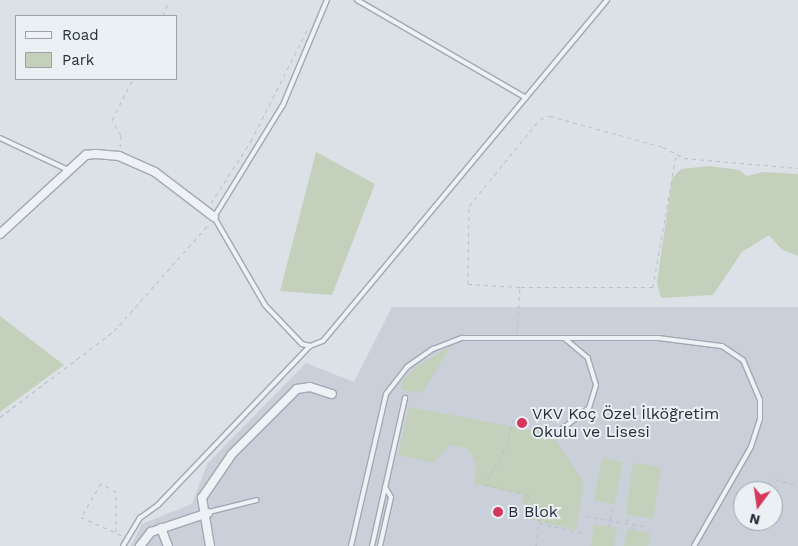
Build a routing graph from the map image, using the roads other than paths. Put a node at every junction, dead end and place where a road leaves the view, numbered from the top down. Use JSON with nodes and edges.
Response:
{"nodes":[{"id":1,"x":327,"y":0,"type":"edge"},
{"id":2,"x":357,"y":0,"type":"edge"},
{"id":3,"x":607,"y":0,"type":"edge"},
{"id":4,"x":526,"y":98,"type":"junction"},
{"id":5,"x":0,"y":138,"type":"edge"},
{"id":6,"x":68,"y":171,"type":"junction"},
{"id":7,"x":214,"y":217,"type":"junction"},
{"id":8,"x":0,"y":234,"type":"edge"},
{"id":9,"x":564,"y":338,"type":"junction"},
{"id":10,"x":310,"y":346,"type":"junction"},
{"id":11,"x":332,"y":394,"type":"dead end"},
{"id":12,"x":405,"y":398,"type":"dead end"},
{"id":13,"x":562,"y":429,"type":"dead end"},
{"id":14,"x":385,"y":487,"type":"junction"},
{"id":15,"x":257,"y":500,"type":"dead end"},
{"id":16,"x":208,"y":513,"type":"junction"},
{"id":17,"x":161,"y":528,"type":"junction"},
{"id":18,"x":123,"y":546,"type":"edge"},
{"id":19,"x":140,"y":546,"type":"edge"},
{"id":20,"x":168,"y":546,"type":"edge"},
{"id":21,"x":210,"y":546,"type":"edge"},
{"id":22,"x":351,"y":546,"type":"edge"},
{"id":23,"x":372,"y":546,"type":"edge"},
{"id":24,"x":380,"y":546,"type":"edge"},
{"id":25,"x":694,"y":546,"type":"edge"}],
"edges":[{"from":1,"to":7,"type":"lane"},
{"from":2,"to":4,"type":"lane"},
{"from":3,"to":4,"type":"lane"},
{"from":4,"to":10,"type":"lane"},
{"from":5,"to":6,"type":"lane"},
{"from":6,"to":7,"type":"street"},
{"from":6,"to":8,"type":"street"},
{"from":7,"to":10,"type":"lane"},
{"from":9,"to":13,"type":"lane"},
{"from":9,"to":22,"type":"lane"},
{"from":9,"to":25,"type":"lane"},
{"from":10,"to":18,"type":"lane"},
{"from":11,"to":16,"type":"street"},
{"from":12,"to":14,"type":"lane"},
{"from":14,"to":23,"type":"lane"},
{"from":14,"to":24,"type":"lane"},
{"from":15,"to":16,"type":"lane"},
{"from":16,"to":17,"type":"street"},
{"from":16,"to":21,"type":"street"},
{"from":17,"to":19,"type":"street"},
{"from":17,"to":20,"type":"street"}]}
